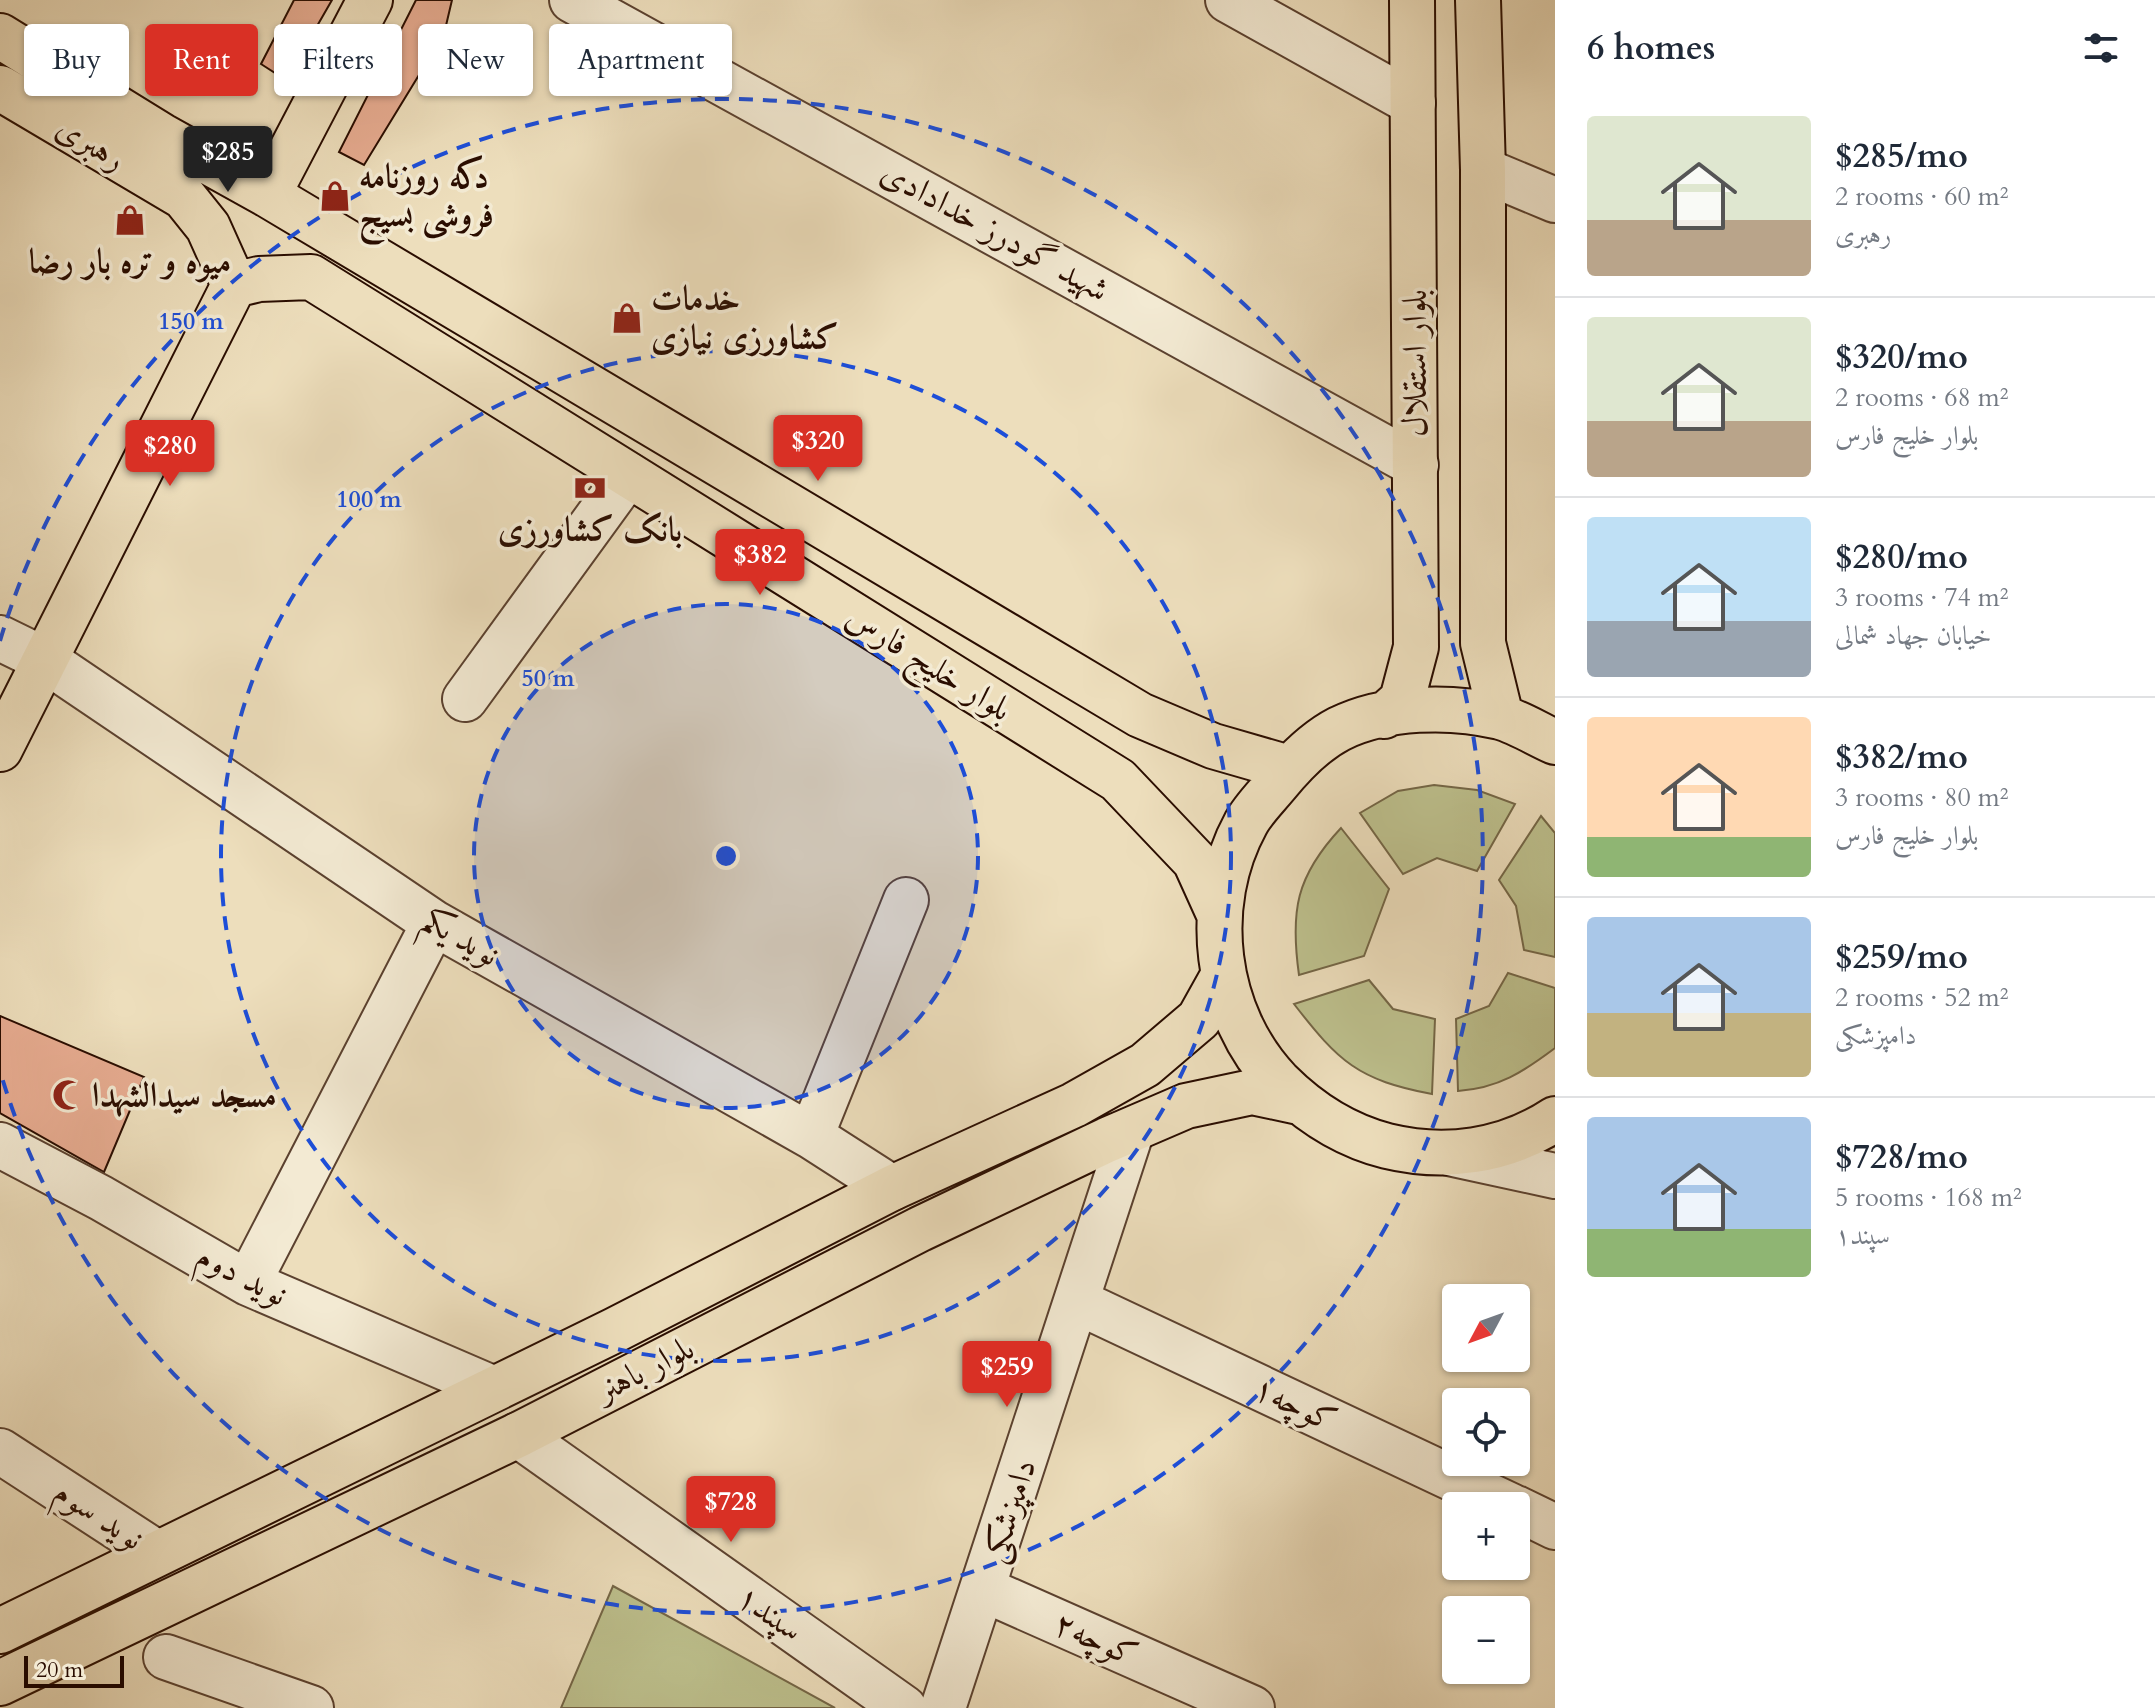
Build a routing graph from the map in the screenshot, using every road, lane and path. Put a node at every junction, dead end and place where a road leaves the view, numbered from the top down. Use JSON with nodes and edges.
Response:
{"nodes":[{"id":1,"x":370,"y":0,"type":"edge"},
{"id":2,"x":572,"y":0,"type":"edge"},
{"id":3,"x":1228,"y":0,"type":"edge"},
{"id":4,"x":1412,"y":0,"type":"edge"},
{"id":5,"x":1478,"y":0,"type":"edge"},
{"id":6,"x":0,"y":36,"type":"edge"},
{"id":7,"x":2,"y":95,"type":"edge"},
{"id":8,"x":1413,"y":103,"type":"junction"},
{"id":9,"x":162,"y":136,"type":"junction"},
{"id":10,"x":1483,"y":170,"type":"junction"},
{"id":11,"x":141,"y":173,"type":"junction"},
{"id":12,"x":268,"y":195,"type":"junction"},
{"id":13,"x":1555,"y":200,"type":"edge"},
{"id":14,"x":331,"y":232,"type":"joint"},
{"id":15,"x":234,"y":285,"type":"junction"},
{"id":16,"x":1416,"y":465,"type":"junction"},
{"id":17,"x":628,"y":475,"type":"junction"},
{"id":18,"x":0,"y":638,"type":"edge"},
{"id":19,"x":45,"y":660,"type":"junction"},
{"id":20,"x":465,"y":699,"type":"dead end"},
{"id":21,"x":1384,"y":716,"type":"junction"},
{"id":22,"x":1501,"y":717,"type":"junction"},
{"id":23,"x":1555,"y":742,"type":"edge"},
{"id":24,"x":0,"y":749,"type":"edge"},
{"id":25,"x":1289,"y":768,"type":"junction"},
{"id":26,"x":906,"y":900,"type":"dead end"},
{"id":27,"x":1219,"y":914,"type":"junction"},
{"id":28,"x":434,"y":923,"type":"junction"},
{"id":29,"x":1223,"y":976,"type":"junction"},
{"id":30,"x":1299,"y":1102,"type":"junction"},
{"id":31,"x":1074,"y":1105,"type":"junction"},
{"id":32,"x":1547,"y":1128,"type":"edge"},
{"id":33,"x":811,"y":1136,"type":"junction"},
{"id":34,"x":1114,"y":1138,"type":"junction"},
{"id":35,"x":0,"y":1145,"type":"edge"},
{"id":36,"x":1449,"y":1153,"type":"junction"},
{"id":37,"x":1555,"y":1176,"type":"edge"},
{"id":38,"x":892,"y":1188,"type":"junction"},
{"id":39,"x":248,"y":1283,"type":"junction"},
{"id":40,"x":1078,"y":1302,"type":"junction"},
{"id":41,"x":492,"y":1388,"type":"junction"},
{"id":42,"x":518,"y":1435,"type":"junction"},
{"id":43,"x":0,"y":1451,"type":"edge"},
{"id":44,"x":1482,"y":1492,"type":"edge"},
{"id":45,"x":1530,"y":1515,"type":"edge"},
{"id":46,"x":1555,"y":1527,"type":"edge"},
{"id":47,"x":157,"y":1553,"type":"junction"},
{"id":48,"x":983,"y":1589,"type":"junction"},
{"id":49,"x":0,"y":1631,"type":"edge"},
{"id":50,"x":166,"y":1657,"type":"dead end"},
{"id":51,"x":0,"y":1683,"type":"edge"},
{"id":52,"x":311,"y":1708,"type":"edge"},
{"id":53,"x":904,"y":1708,"type":"edge"},
{"id":54,"x":943,"y":1708,"type":"edge"},
{"id":55,"x":1252,"y":1708,"type":"edge"}],
"edges":[{"from":1,"to":12,"type":"main road"},
{"from":2,"to":16,"type":"street","name":"شهید گودرز خدادادی"},
{"from":3,"to":8,"type":"street"},
{"from":4,"to":8,"type":"main road","name":"بلوار استقلال"},
{"from":5,"to":10,"type":"main road","name":"بلوار استقلال"},
{"from":6,"to":9,"type":"main road","name":"رهبری"},
{"from":7,"to":11,"type":"main road","name":"رهبری"},
{"from":8,"to":16,"type":"main road","name":"بلوار استقلال"},
{"from":9,"to":11,"type":"main road"},
{"from":9,"to":12,"type":"main road","name":"رهبری"},
{"from":10,"to":13,"type":"street"},
{"from":10,"to":22,"type":"main road","name":"بلوار استقلال"},
{"from":11,"to":15,"type":"main road","name":"رهبری"},
{"from":12,"to":14,"type":"main road","name":"رهبری"},
{"from":14,"to":25,"type":"main road","name":"بلوار خلیج فارس"},
{"from":15,"to":17,"type":"main road","name":"بلوار خلیج فارس"},
{"from":15,"to":19,"type":"main road"},
{"from":16,"to":21,"type":"main road","name":"بلوار استقلال"},
{"from":17,"to":20,"type":"street"},
{"from":17,"to":27,"type":"main road","name":"بلوار خلیج فارس"},
{"from":18,"to":19,"type":"street","name":"نوید یکم"},
{"from":19,"to":24,"type":"main road"},
{"from":19,"to":28,"type":"street","name":"نوید یکم"},
{"from":21,"to":22,"type":"main road"},
{"from":21,"to":25,"type":"main road"},
{"from":22,"to":23,"type":"main road"},
{"from":25,"to":27,"type":"main road"},
{"from":26,"to":33,"type":"street"},
{"from":27,"to":29,"type":"main road"},
{"from":28,"to":33,"type":"street","name":"نوید یکم"},
{"from":28,"to":39,"type":"street"},
{"from":29,"to":30,"type":"main road"},
{"from":29,"to":31,"type":"main road","name":"بلوار باهنر"},
{"from":30,"to":34,"type":"main road","name":"بلوار باهنر"},
{"from":30,"to":36,"type":"main road"},
{"from":31,"to":34,"type":"main road"},
{"from":31,"to":38,"type":"main road","name":"بلوار باهنر"},
{"from":32,"to":36,"type":"main road"},
{"from":33,"to":38,"type":"street","name":"نوید یکم"},
{"from":34,"to":40,"type":"street","name":"دامپزشکی"},
{"from":34,"to":42,"type":"main road","name":"بلوار باهنر"},
{"from":35,"to":39,"type":"street","name":"نوید دوم"},
{"from":36,"to":37,"type":"street"},
{"from":38,"to":41,"type":"main road","name":"بلوار باهنر"},
{"from":39,"to":41,"type":"street","name":"نوید دوم"},
{"from":40,"to":44,"type":"street","name":"کوچه۱"},
{"from":40,"to":48,"type":"street","name":"دامپزشکی"},
{"from":41,"to":42,"type":"main road"},
{"from":41,"to":47,"type":"main road","name":"بلوار باهنر"},
{"from":42,"to":51,"type":"main road","name":"بلوار باهنر"},
{"from":42,"to":53,"type":"street","name":"سپند۱"},
{"from":43,"to":47,"type":"street","name":"نوید سوم"},
{"from":45,"to":46,"type":"street","name":"کوچه۱"},
{"from":47,"to":49,"type":"main road","name":"بلوار باهنر"},
{"from":48,"to":54,"type":"street","name":"دامپزشکی"},
{"from":48,"to":55,"type":"street","name":"کوچه۲"},
{"from":50,"to":52,"type":"street"}]}
